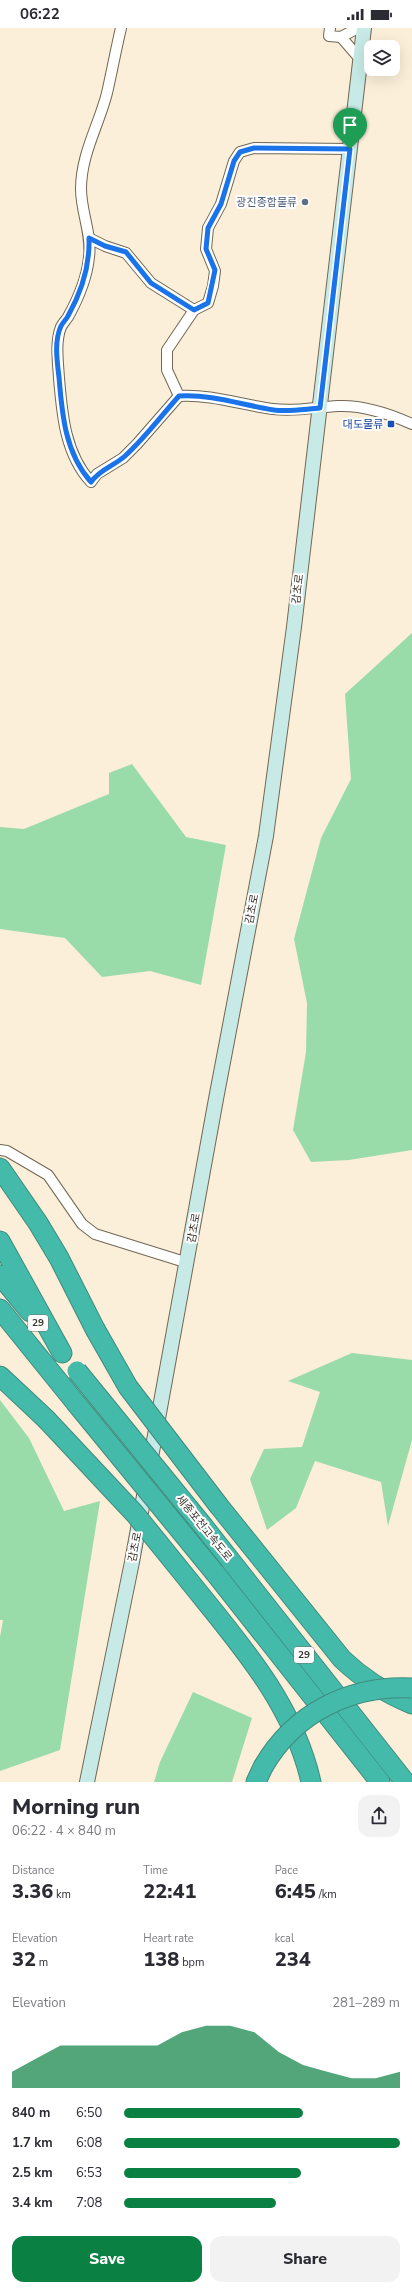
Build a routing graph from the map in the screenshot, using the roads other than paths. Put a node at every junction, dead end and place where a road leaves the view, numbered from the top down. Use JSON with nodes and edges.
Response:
{"nodes":[{"id":1,"x":121,"y":28,"type":"edge"},
{"id":2,"x":330,"y":28,"type":"edge"},
{"id":3,"x":358,"y":28,"type":"edge"},
{"id":4,"x":364,"y":28,"type":"edge"},
{"id":5,"x":341,"y":37,"type":"junction"},
{"id":6,"x":360,"y":59,"type":"junction"},
{"id":7,"x":350,"y":149,"type":"junction"},
{"id":8,"x":89,"y":238,"type":"junction"},
{"id":9,"x":194,"y":310,"type":"junction"},
{"id":10,"x":179,"y":396,"type":"junction"},
{"id":11,"x":320,"y":408,"type":"junction"},
{"id":12,"x":412,"y":424,"type":"edge"},
{"id":13,"x":0,"y":1150,"type":"edge"},
{"id":14,"x":0,"y":1168,"type":"edge"},
{"id":15,"x":2,"y":1243,"type":"edge"},
{"id":16,"x":188,"y":1263,"type":"junction"},
{"id":17,"x":0,"y":1275,"type":"edge"},
{"id":18,"x":0,"y":1309,"type":"edge"},
{"id":19,"x":62,"y":1353,"type":"junction"},
{"id":20,"x":0,"y":1376,"type":"edge"},
{"id":21,"x":412,"y":1688,"type":"edge"},
{"id":22,"x":412,"y":1704,"type":"edge"},
{"id":23,"x":259,"y":1774,"type":"edge"},
{"id":24,"x":87,"y":1782,"type":"edge"},
{"id":25,"x":311,"y":1782,"type":"edge"},
{"id":26,"x":380,"y":1782,"type":"edge"},
{"id":27,"x":405,"y":1782,"type":"edge"}],
"edges":[{"from":1,"to":8,"type":"street"},
{"from":2,"to":5,"type":"street"},
{"from":3,"to":5,"type":"street"},
{"from":4,"to":6,"type":"main road","name":"감초로"},
{"from":5,"to":6,"type":"street"},
{"from":6,"to":7,"type":"main road","name":"감초로"},
{"from":7,"to":9,"type":"street"},
{"from":7,"to":11,"type":"main road","name":"감초로"},
{"from":8,"to":9,"type":"street"},
{"from":8,"to":10,"type":"street"},
{"from":9,"to":10,"type":"street"},
{"from":10,"to":11,"type":"street"},
{"from":11,"to":12,"type":"street"},
{"from":11,"to":16,"type":"main road","name":"감초로"},
{"from":13,"to":16,"type":"street"},
{"from":14,"to":22,"type":"highway","bridge":true},
{"from":15,"to":19,"type":"highway"},
{"from":16,"to":24,"type":"main road","name":"감초로"},
{"from":17,"to":19,"type":"highway","name":"세종포천고속도로","number":"29"},
{"from":18,"to":26,"type":"highway","name":"세종포천고속도로","number":"29","bridge":true},
{"from":19,"to":27,"type":"highway","name":"세종포천고속도로","number":"29","bridge":true},
{"from":20,"to":25,"type":"highway","bridge":true},
{"from":21,"to":23,"type":"highway","bridge":true}]}
